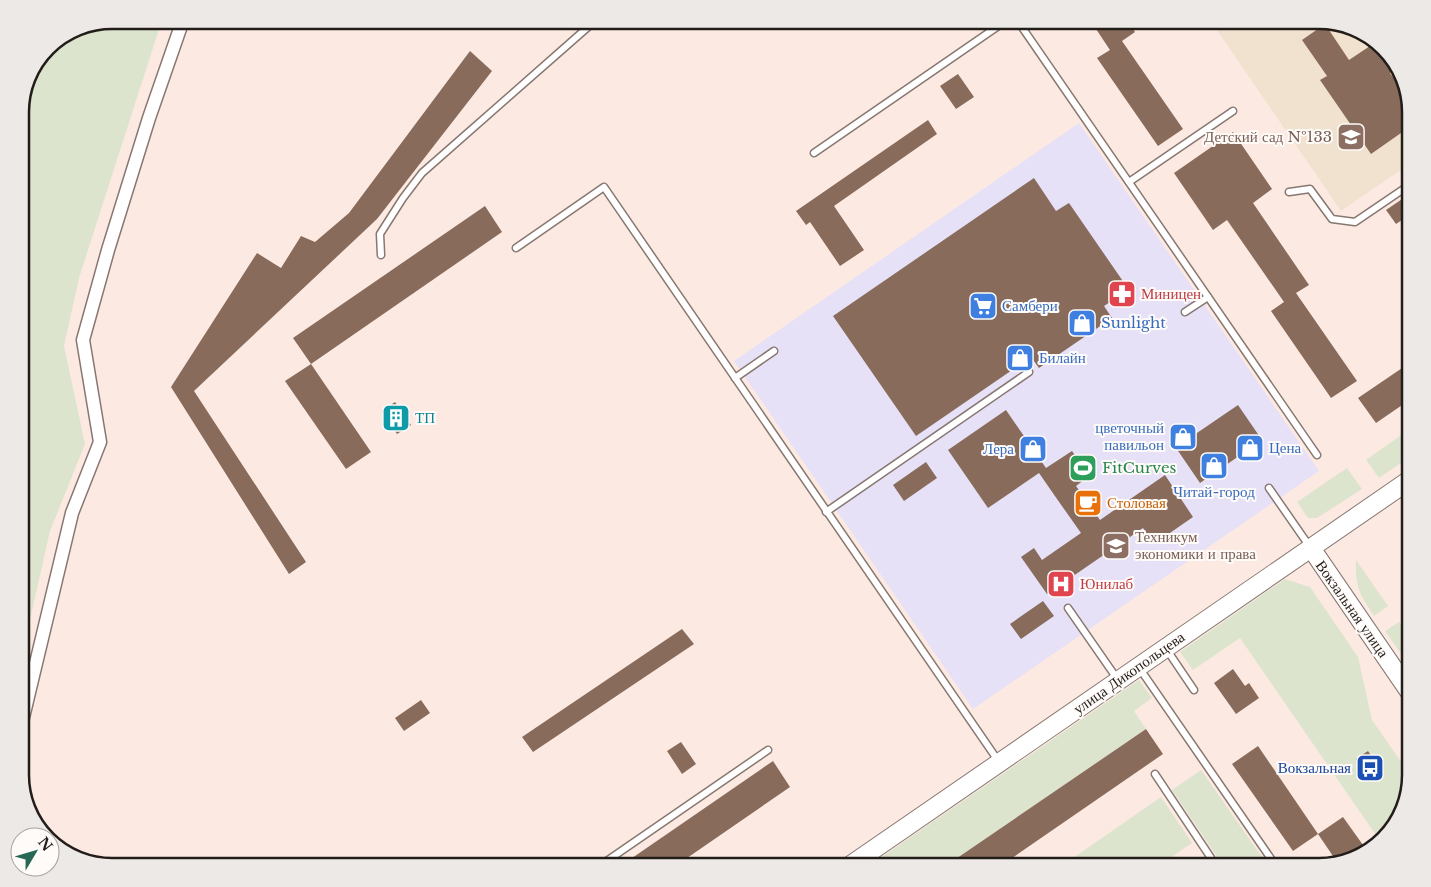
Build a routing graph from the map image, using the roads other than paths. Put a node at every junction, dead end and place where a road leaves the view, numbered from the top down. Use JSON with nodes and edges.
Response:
{"nodes":[{"id":1,"x":180,"y":29,"type":"edge"},
{"id":2,"x":586,"y":29,"type":"edge"},
{"id":3,"x":994,"y":29,"type":"edge"},
{"id":4,"x":1023,"y":29,"type":"edge"},
{"id":5,"x":1233,"y":111,"type":"dead end"},
{"id":6,"x":814,"y":152,"type":"dead end"},
{"id":7,"x":1129,"y":182,"type":"junction"},
{"id":8,"x":1402,"y":190,"type":"edge"},
{"id":9,"x":1289,"y":192,"type":"dead end"},
{"id":10,"x":516,"y":248,"type":"dead end"},
{"id":11,"x":382,"y":255,"type":"dead end"},
{"id":12,"x":1208,"y":297,"type":"junction"},
{"id":13,"x":1185,"y":312,"type":"dead end"},
{"id":14,"x":774,"y":351,"type":"dead end"},
{"id":15,"x":1029,"y":372,"type":"dead end"},
{"id":16,"x":735,"y":378,"type":"junction"},
{"id":17,"x":1317,"y":455,"type":"dead end"},
{"id":18,"x":1402,"y":485,"type":"edge"},
{"id":19,"x":1270,"y":488,"type":"dead end"},
{"id":20,"x":826,"y":512,"type":"junction"},
{"id":21,"x":1311,"y":548,"type":"junction"},
{"id":22,"x":1068,"y":608,"type":"dead end"},
{"id":23,"x":1166,"y":648,"type":"junction"},
{"id":24,"x":1138,"y":667,"type":"junction"},
{"id":25,"x":1118,"y":681,"type":"junction"},
{"id":26,"x":1402,"y":681,"type":"edge"},
{"id":27,"x":1194,"y":690,"type":"dead end"},
{"id":28,"x":29,"y":692,"type":"edge"},
{"id":29,"x":768,"y":750,"type":"dead end"},
{"id":30,"x":999,"y":763,"type":"junction"},
{"id":31,"x":1155,"y":774,"type":"dead end"},
{"id":32,"x":611,"y":858,"type":"edge"},
{"id":33,"x":861,"y":858,"type":"edge"},
{"id":34,"x":1211,"y":858,"type":"edge"},
{"id":35,"x":1270,"y":858,"type":"edge"}],
"edges":[{"from":1,"to":28,"type":"street"},
{"from":2,"to":11,"type":"lane"},
{"from":3,"to":6,"type":"lane"},
{"from":4,"to":7,"type":"lane"},
{"from":5,"to":7,"type":"lane"},
{"from":7,"to":12,"type":"lane"},
{"from":8,"to":9,"type":"lane"},
{"from":10,"to":16,"type":"lane"},
{"from":12,"to":13,"type":"lane"},
{"from":12,"to":17,"type":"lane"},
{"from":14,"to":16,"type":"lane"},
{"from":15,"to":20,"type":"lane"},
{"from":16,"to":20,"type":"lane"},
{"from":18,"to":21,"type":"street","name":"улица Дикопольцева"},
{"from":19,"to":21,"type":"lane"},
{"from":20,"to":30,"type":"lane"},
{"from":21,"to":23,"type":"street","name":"улица Дикопольцева"},
{"from":21,"to":26,"type":"street","name":"Вокзальная улица"},
{"from":22,"to":25,"type":"lane"},
{"from":23,"to":24,"type":"street","name":"улица Дикопольцева"},
{"from":23,"to":27,"type":"lane"},
{"from":24,"to":25,"type":"street","name":"улица Дикопольцева"},
{"from":24,"to":35,"type":"lane"},
{"from":25,"to":30,"type":"street","name":"улица Дикопольцева"},
{"from":29,"to":32,"type":"lane"},
{"from":30,"to":33,"type":"street","name":"улица Дикопольцева"},
{"from":31,"to":34,"type":"lane"}]}
